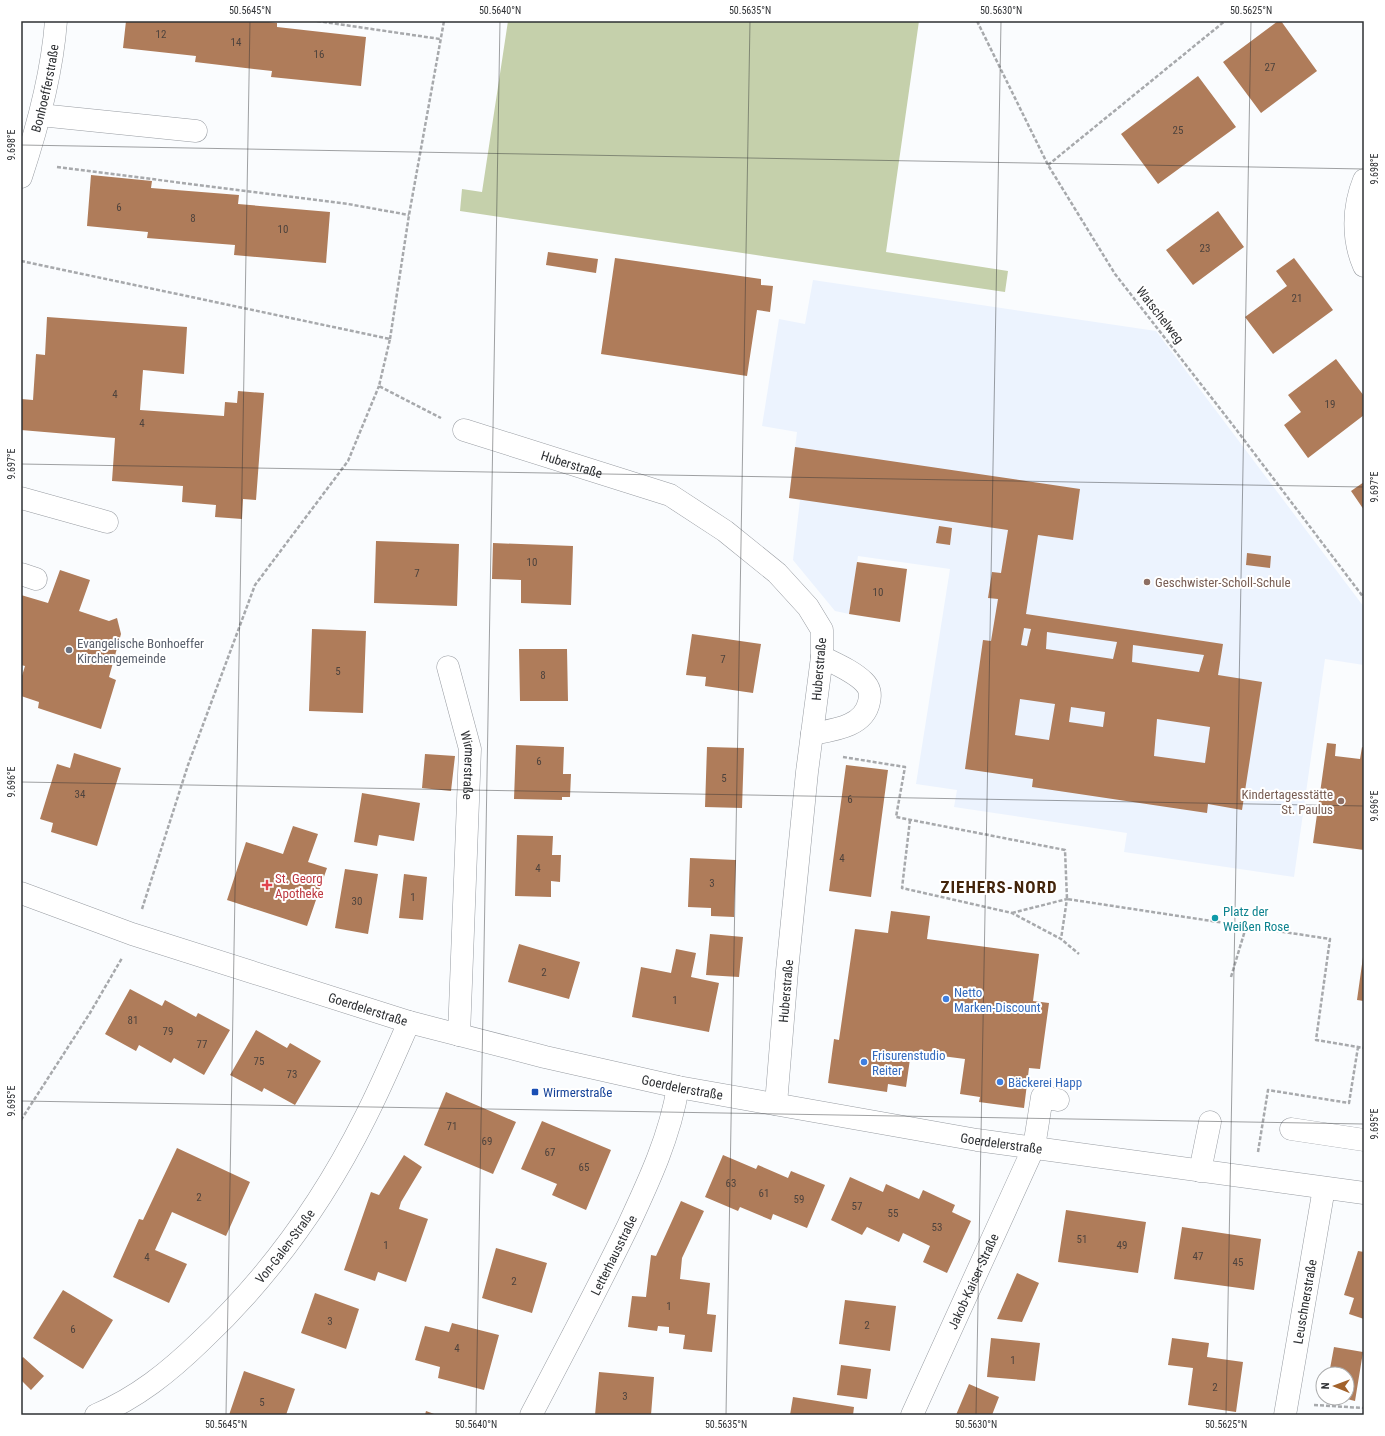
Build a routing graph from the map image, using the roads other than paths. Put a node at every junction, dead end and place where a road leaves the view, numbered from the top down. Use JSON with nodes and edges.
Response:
{"nodes":[{"id":1,"x":56,"y":21,"type":"edge"},
{"id":2,"x":40,"y":115,"type":"junction"},
{"id":3,"x":196,"y":131,"type":"dead end"},
{"id":4,"x":21,"y":176,"type":"edge"},
{"id":5,"x":1364,"y":180,"type":"edge"},
{"id":6,"x":1364,"y":266,"type":"edge"},
{"id":7,"x":464,"y":430,"type":"road end"},
{"id":8,"x":21,"y":498,"type":"edge"},
{"id":9,"x":107,"y":522,"type":"dead end"},
{"id":10,"x":822,"y":657,"type":"junction"},
{"id":11,"x":448,"y":667,"type":"dead end"},
{"id":12,"x":812,"y":734,"type":"junction"},
{"id":13,"x":21,"y":893,"type":"edge"},
{"id":14,"x":409,"y":1022,"type":"junction"},
{"id":15,"x":459,"y":1035,"type":"junction"},
{"id":16,"x":678,"y":1087,"type":"junction"},
{"id":17,"x":1058,"y":1100,"type":"dead end"},
{"id":18,"x":776,"y":1104,"type":"junction"},
{"id":19,"x":1210,"y":1122,"type":"dead end"},
{"id":20,"x":1291,"y":1129,"type":"dead end"},
{"id":21,"x":1364,"y":1140,"type":"edge"},
{"id":22,"x":1034,"y":1147,"type":"junction"},
{"id":23,"x":1200,"y":1171,"type":"junction"},
{"id":24,"x":1324,"y":1188,"type":"junction"},
{"id":25,"x":1364,"y":1193,"type":"edge"},
{"id":26,"x":96,"y":1415,"type":"edge"},
{"id":27,"x":531,"y":1415,"type":"edge"},
{"id":28,"x":912,"y":1415,"type":"edge"},
{"id":29,"x":1285,"y":1415,"type":"edge"}],
"edges":[{"from":1,"to":2,"type":"street","name":"Bonhoefferstraße"},
{"from":2,"to":3,"type":"street"},
{"from":2,"to":4,"type":"street","name":"Bonhoefferstraße"},
{"from":5,"to":6,"type":"street"},
{"from":7,"to":10,"type":"street","name":"Huberstraße"},
{"from":8,"to":9,"type":"street"},
{"from":10,"to":12,"type":"street","name":"Huberstraße"},
{"from":10,"to":12,"type":"street"},
{"from":11,"to":15,"type":"street","name":"Wirmerstraße"},
{"from":12,"to":18,"type":"street","name":"Huberstraße"},
{"from":13,"to":14,"type":"street","name":"Goerdelerstraße"},
{"from":14,"to":15,"type":"street","name":"Goerdelerstraße"},
{"from":14,"to":26,"type":"street","name":"Von-Galen-Straße"},
{"from":15,"to":16,"type":"street","name":"Goerdelerstraße"},
{"from":16,"to":18,"type":"street","name":"Goerdelerstraße"},
{"from":16,"to":27,"type":"street","name":"Letterhausstraße"},
{"from":17,"to":22,"type":"street","name":"Jakob-Kaiser-Straße"},
{"from":18,"to":22,"type":"street","name":"Goerdelerstraße"},
{"from":19,"to":23,"type":"street"},
{"from":20,"to":21,"type":"street"},
{"from":22,"to":23,"type":"street","name":"Goerdelerstraße"},
{"from":22,"to":28,"type":"street","name":"Jakob-Kaiser-Straße"},
{"from":23,"to":24,"type":"street","name":"Goerdelerstraße"},
{"from":24,"to":25,"type":"street","name":"Goerdelerstraße"},
{"from":24,"to":29,"type":"street","name":"Leuschnerstraße"}]}
